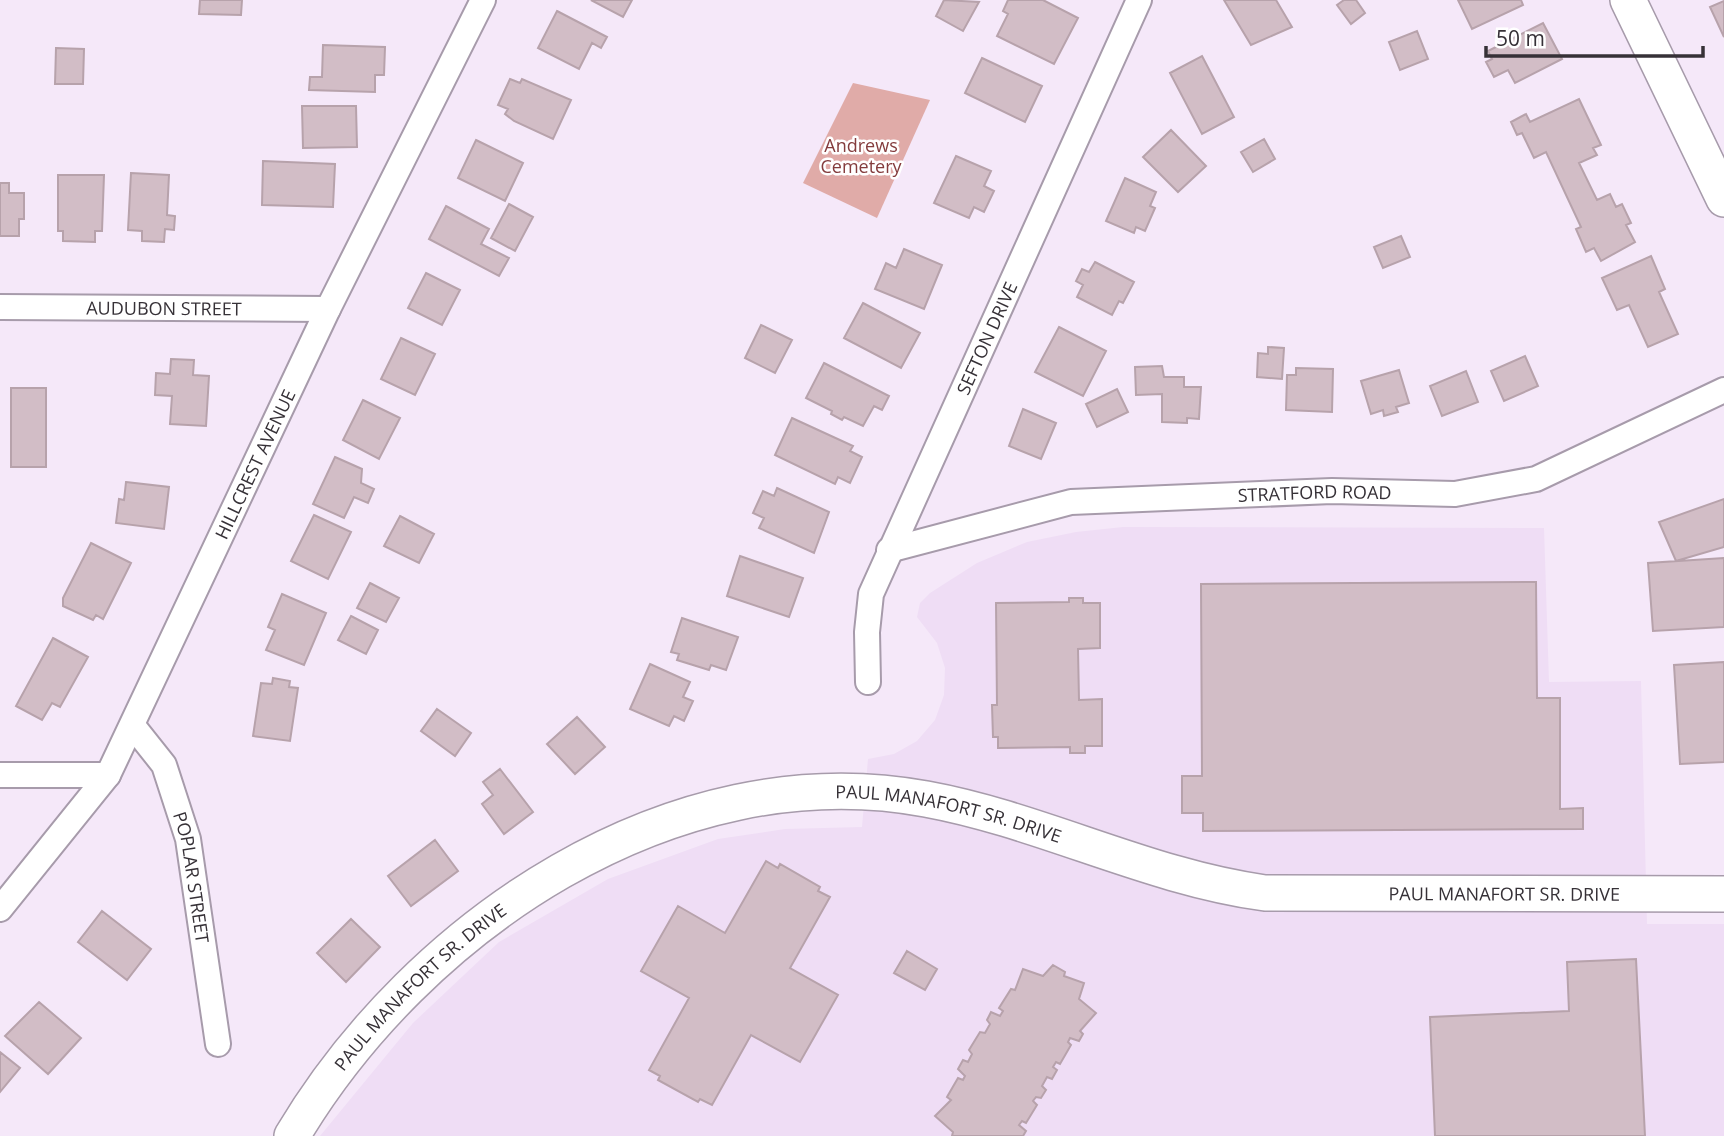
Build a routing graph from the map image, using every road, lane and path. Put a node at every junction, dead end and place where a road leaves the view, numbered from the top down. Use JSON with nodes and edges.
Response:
{"nodes":[{"id":1,"x":483,"y":0,"type":"edge"},
{"id":2,"x":1139,"y":0,"type":"edge"},
{"id":3,"x":1628,"y":0,"type":"edge"},
{"id":4,"x":1724,"y":199,"type":"edge"},
{"id":5,"x":0,"y":307,"type":"edge"},
{"id":6,"x":328,"y":309,"type":"junction"},
{"id":7,"x":1724,"y":390,"type":"edge"},
{"id":8,"x":889,"y":550,"type":"junction"},
{"id":9,"x":868,"y":682,"type":"dead end"},
{"id":10,"x":133,"y":726,"type":"junction"},
{"id":11,"x":0,"y":775,"type":"edge"},
{"id":12,"x":108,"y":775,"type":"junction"},
{"id":13,"x":1724,"y":894,"type":"edge"},
{"id":14,"x":0,"y":909,"type":"edge"},
{"id":15,"x":218,"y":1044,"type":"dead end"},
{"id":16,"x":292,"y":1136,"type":"edge"}],
"edges":[{"from":1,"to":6,"type":"street","name":"HILLCREST AVENUE"},
{"from":2,"to":8,"type":"street","name":"SEFTON DRIVE"},
{"from":3,"to":4,"type":"street"},
{"from":5,"to":6,"type":"street","name":"AUDUBON STREET"},
{"from":6,"to":10,"type":"street","name":"HILLCREST AVENUE"},
{"from":7,"to":8,"type":"street","name":"STRATFORD ROAD"},
{"from":8,"to":9,"type":"street","name":"SEFTON DRIVE"},
{"from":10,"to":12,"type":"street","name":"HILLCREST AVENUE"},
{"from":10,"to":15,"type":"street","name":"POPLAR STREET"},
{"from":11,"to":12,"type":"street"},
{"from":12,"to":14,"type":"street","name":"HILLCREST AVENUE"},
{"from":13,"to":16,"type":"street","name":"PAUL MANAFORT SR. DRIVE"}]}
